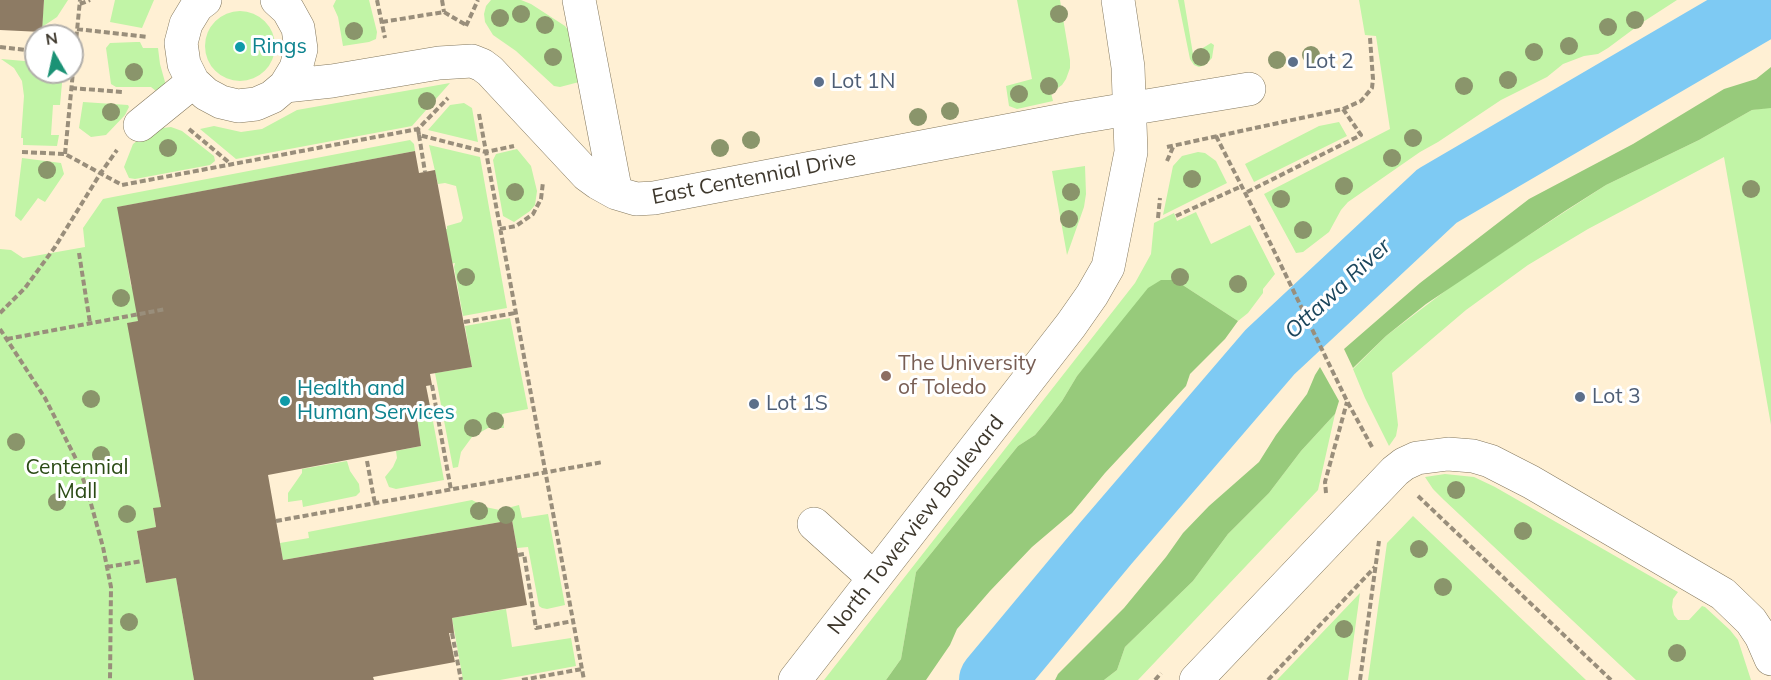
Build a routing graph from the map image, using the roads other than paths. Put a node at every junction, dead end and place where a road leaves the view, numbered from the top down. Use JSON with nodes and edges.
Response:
{"nodes":[{"id":1,"x":205,"y":0,"type":"edge"},
{"id":2,"x":277,"y":0,"type":"edge"},
{"id":3,"x":579,"y":0,"type":"edge"},
{"id":4,"x":1118,"y":0,"type":"edge"},
{"id":5,"x":193,"y":82,"type":"junction"},
{"id":6,"x":285,"y":86,"type":"junction"},
{"id":7,"x":1249,"y":89,"type":"dead end"},
{"id":8,"x":1130,"y":108,"type":"junction"},
{"id":9,"x":140,"y":125,"type":"road end"},
{"id":10,"x":616,"y":193,"type":"junction"},
{"id":11,"x":814,"y":524,"type":"dead end"},
{"id":12,"x":874,"y":578,"type":"junction"},
{"id":13,"x":1771,"y":659,"type":"edge"},
{"id":14,"x":795,"y":680,"type":"edge"},
{"id":15,"x":1196,"y":680,"type":"edge"}],
"edges":[{"from":1,"to":5,"type":"street"},
{"from":2,"to":6,"type":"street"},
{"from":3,"to":10,"type":"street"},
{"from":4,"to":8,"type":"street","name":"North Towerview Boulevard"},
{"from":5,"to":6,"type":"street"},
{"from":5,"to":9,"type":"street"},
{"from":6,"to":10,"type":"street","name":"East Centennial Drive"},
{"from":7,"to":8,"type":"street","name":"East Centennial Drive"},
{"from":8,"to":10,"type":"street","name":"East Centennial Drive"},
{"from":8,"to":12,"type":"street","name":"North Towerview Boulevard"},
{"from":11,"to":12,"type":"street"},
{"from":12,"to":14,"type":"street","name":"North Towerview Boulevard"},
{"from":13,"to":15,"type":"street"}]}
